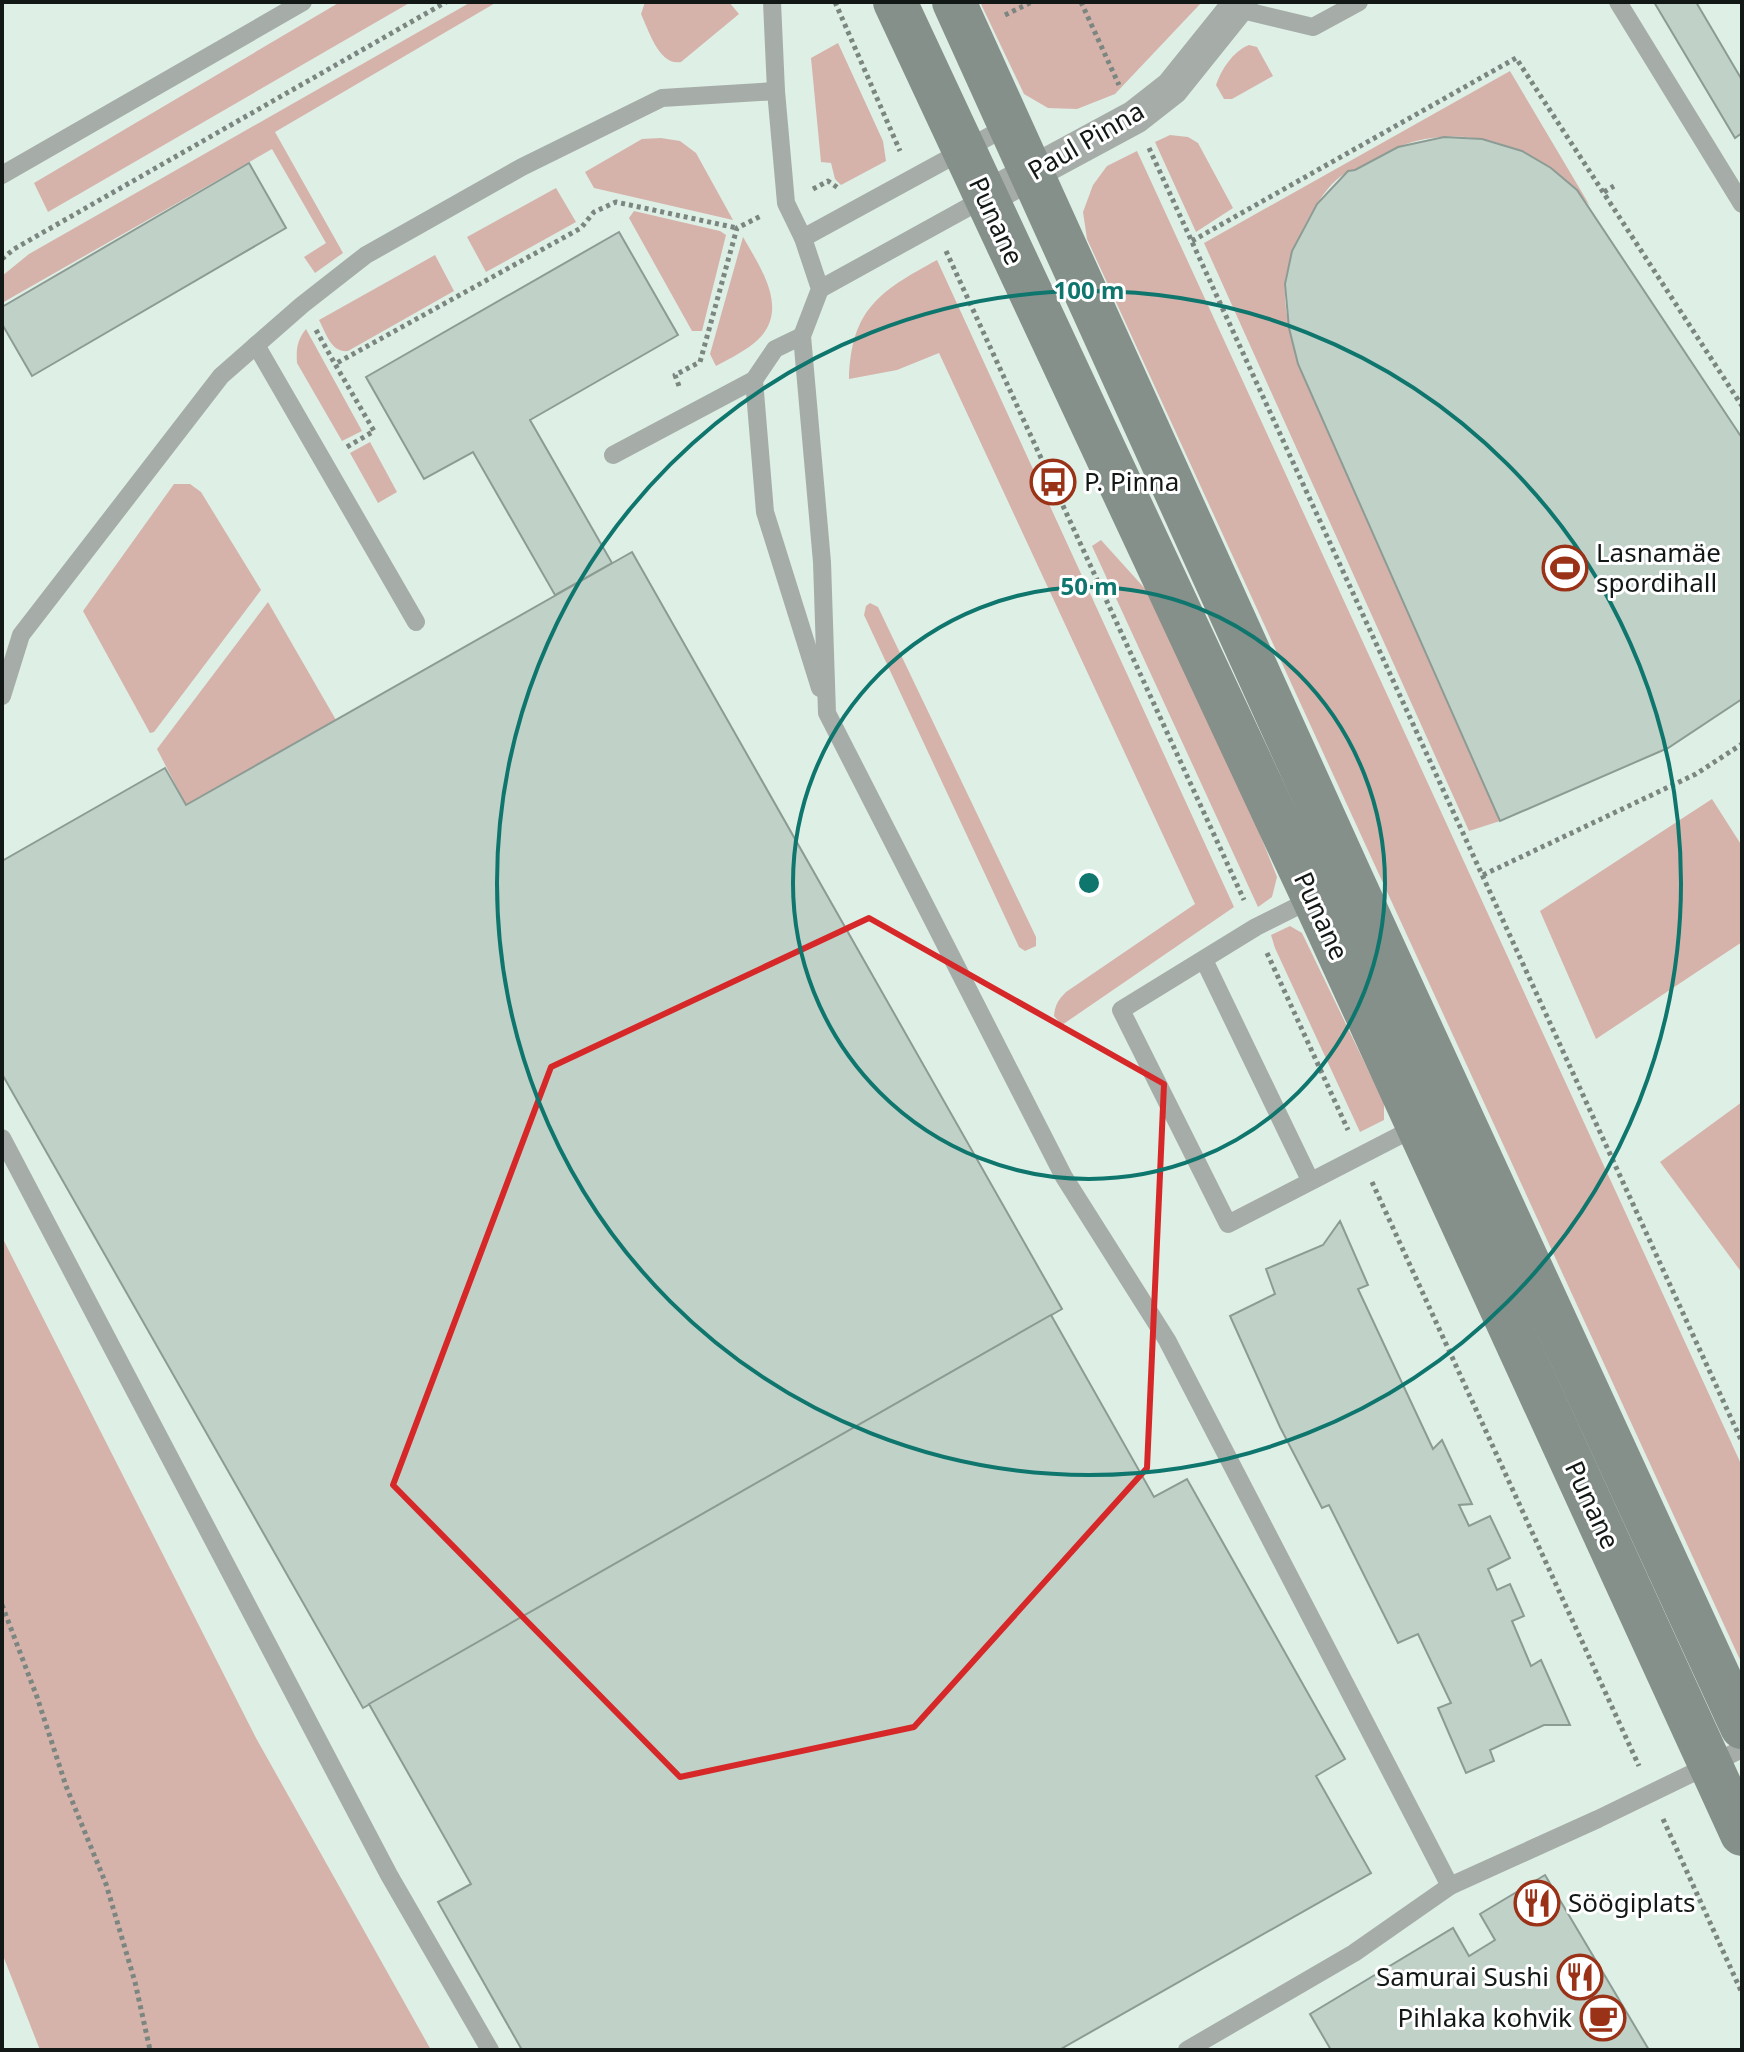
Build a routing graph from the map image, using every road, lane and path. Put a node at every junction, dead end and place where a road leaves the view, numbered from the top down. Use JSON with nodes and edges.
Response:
{"nodes":[{"id":1,"x":303,"y":2,"type":"edge"},
{"id":2,"x":446,"y":2,"type":"edge"},
{"id":3,"x":772,"y":2,"type":"edge"},
{"id":4,"x":835,"y":2,"type":"edge"},
{"id":5,"x":895,"y":2,"type":"edge"},
{"id":6,"x":954,"y":2,"type":"edge"},
{"id":7,"x":1032,"y":2,"type":"edge"},
{"id":8,"x":1081,"y":2,"type":"edge"},
{"id":9,"x":1359,"y":2,"type":"edge"},
{"id":10,"x":1618,"y":2,"type":"edge"},
{"id":11,"x":1238,"y":5,"type":"edge"},
{"id":12,"x":1004,"y":16,"type":"dead end"},
{"id":13,"x":878,"y":79,"type":"dead end"},
{"id":14,"x":870,"y":83,"type":"junction"},
{"id":15,"x":776,"y":91,"type":"junction"},
{"id":16,"x":1135,"y":117,"type":"junction"},
{"id":17,"x":1010,"y":125,"type":"junction"},
{"id":18,"x":964,"y":150,"type":"junction"},
{"id":19,"x":1031,"y":172,"type":"junction"},
{"id":20,"x":2,"y":175,"type":"edge"},
{"id":21,"x":912,"y":179,"type":"junction"},
{"id":22,"x":1614,"y":186,"type":"dead end"},
{"id":23,"x":849,"y":187,"type":"dead end"},
{"id":24,"x":1604,"y":192,"type":"junction"},
{"id":25,"x":985,"y":198,"type":"junction"},
{"id":26,"x":786,"y":203,"type":"junction"},
{"id":27,"x":1742,"y":204,"type":"edge"},
{"id":28,"x":934,"y":227,"type":"junction"},
{"id":29,"x":737,"y":228,"type":"junction"},
{"id":30,"x":803,"y":238,"type":"junction"},
{"id":31,"x":1192,"y":241,"type":"junction"},
{"id":32,"x":2,"y":259,"type":"edge"},
{"id":33,"x":820,"y":289,"type":"junction"},
{"id":34,"x":302,"y":305,"type":"junction"},
{"id":35,"x":802,"y":336,"type":"junction"},
{"id":36,"x":256,"y":345,"type":"junction"},
{"id":37,"x":335,"y":364,"type":"junction"},
{"id":38,"x":754,"y":380,"type":"junction"},
{"id":39,"x":1742,"y":406,"type":"edge"},
{"id":40,"x":689,"y":414,"type":"junction"},
{"id":41,"x":613,"y":455,"type":"dead end"},
{"id":42,"x":322,"y":461,"type":"junction"},
{"id":43,"x":416,"y":622,"type":"dead end"},
{"id":44,"x":2,"y":696,"type":"edge"},
{"id":45,"x":827,"y":713,"type":"junction"},
{"id":46,"x":1742,"y":744,"type":"edge"},
{"id":47,"x":1483,"y":875,"type":"junction"},
{"id":48,"x":1333,"y":889,"type":"junction"},
{"id":49,"x":1256,"y":927,"type":"junction"},
{"id":50,"x":1204,"y":960,"type":"junction"},
{"id":51,"x":1438,"y":1117,"type":"junction"},
{"id":52,"x":2,"y":1138,"type":"edge"},
{"id":53,"x":1360,"y":1155,"type":"junction"},
{"id":54,"x":1310,"y":1180,"type":"junction"},
{"id":55,"x":1742,"y":1442,"type":"edge"},
{"id":56,"x":2,"y":1605,"type":"edge"},
{"id":57,"x":1742,"y":1727,"type":"edge"},
{"id":58,"x":1727,"y":1756,"type":"edge"},
{"id":59,"x":1650,"y":1791,"type":"junction"},
{"id":60,"x":1742,"y":1834,"type":"edge"},
{"id":61,"x":1450,"y":1886,"type":"junction"},
{"id":62,"x":1742,"y":1993,"type":"edge"},
{"id":63,"x":150,"y":2050,"type":"edge"},
{"id":64,"x":490,"y":2050,"type":"edge"},
{"id":65,"x":1187,"y":2050,"type":"edge"}],
"edges":[{"from":1,"to":20,"type":"lane"},
{"from":2,"to":32,"type":"path"},
{"from":3,"to":15,"type":"lane"},
{"from":4,"to":14,"type":"path"},
{"from":5,"to":18,"type":"main road","name":"Punane"},
{"from":6,"to":17,"type":"main road","name":"Punane"},
{"from":7,"to":12,"type":"path"},
{"from":8,"to":16,"type":"path"},
{"from":9,"to":11,"type":"lane"},
{"from":10,"to":27,"type":"lane"},
{"from":11,"to":16,"type":"street","name":"Paul Pinna"},
{"from":13,"to":14,"type":"path"},
{"from":14,"to":21,"type":"path"},
{"from":15,"to":26,"type":"lane"},
{"from":15,"to":34,"type":"lane"},
{"from":16,"to":19,"type":"street","name":"Paul Pinna"},
{"from":16,"to":31,"type":"path"},
{"from":17,"to":18,"type":"lane"},
{"from":17,"to":19,"type":"main road","name":"Punane"},
{"from":18,"to":21,"type":"lane"},
{"from":18,"to":25,"type":"main road","name":"Punane"},
{"from":19,"to":25,"type":"street","name":"Paul Pinna"},
{"from":19,"to":48,"type":"main road","name":"Punane"},
{"from":21,"to":30,"type":"lane"},
{"from":22,"to":24,"type":"path"},
{"from":23,"to":26,"type":"path"},
{"from":24,"to":31,"type":"path"},
{"from":24,"to":39,"type":"path"},
{"from":25,"to":28,"type":"lane"},
{"from":25,"to":48,"type":"main road","name":"Punane"},
{"from":26,"to":29,"type":"path"},
{"from":26,"to":30,"type":"lane"},
{"from":28,"to":33,"type":"lane"},
{"from":28,"to":49,"type":"path"},
{"from":29,"to":37,"type":"path"},
{"from":29,"to":40,"type":"path"},
{"from":30,"to":33,"type":"lane"},
{"from":31,"to":47,"type":"path"},
{"from":33,"to":35,"type":"lane"},
{"from":34,"to":36,"type":"lane"},
{"from":34,"to":37,"type":"path"},
{"from":35,"to":38,"type":"lane"},
{"from":35,"to":45,"type":"lane"},
{"from":36,"to":42,"type":"lane"},
{"from":36,"to":44,"type":"lane"},
{"from":37,"to":42,"type":"path"},
{"from":38,"to":40,"type":"lane"},
{"from":38,"to":45,"type":"lane"},
{"from":40,"to":41,"type":"lane"},
{"from":42,"to":43,"type":"lane"},
{"from":45,"to":61,"type":"lane"},
{"from":46,"to":47,"type":"path"},
{"from":47,"to":55,"type":"path"},
{"from":48,"to":49,"type":"lane"},
{"from":48,"to":51,"type":"main road","name":"Punane"},
{"from":49,"to":50,"type":"lane"},
{"from":49,"to":53,"type":"path"},
{"from":50,"to":54,"type":"lane"},
{"from":50,"to":54,"type":"lane"},
{"from":51,"to":53,"type":"lane"},
{"from":51,"to":57,"type":"main road","name":"Punane"},
{"from":51,"to":58,"type":"main road","name":"Punane"},
{"from":52,"to":64,"type":"lane"},
{"from":53,"to":54,"type":"lane"},
{"from":53,"to":59,"type":"path"},
{"from":56,"to":63,"type":"path"},
{"from":58,"to":59,"type":"lane"},
{"from":58,"to":60,"type":"main road","name":"Punane"},
{"from":59,"to":61,"type":"lane"},
{"from":59,"to":62,"type":"path"},
{"from":61,"to":65,"type":"lane"}]}
